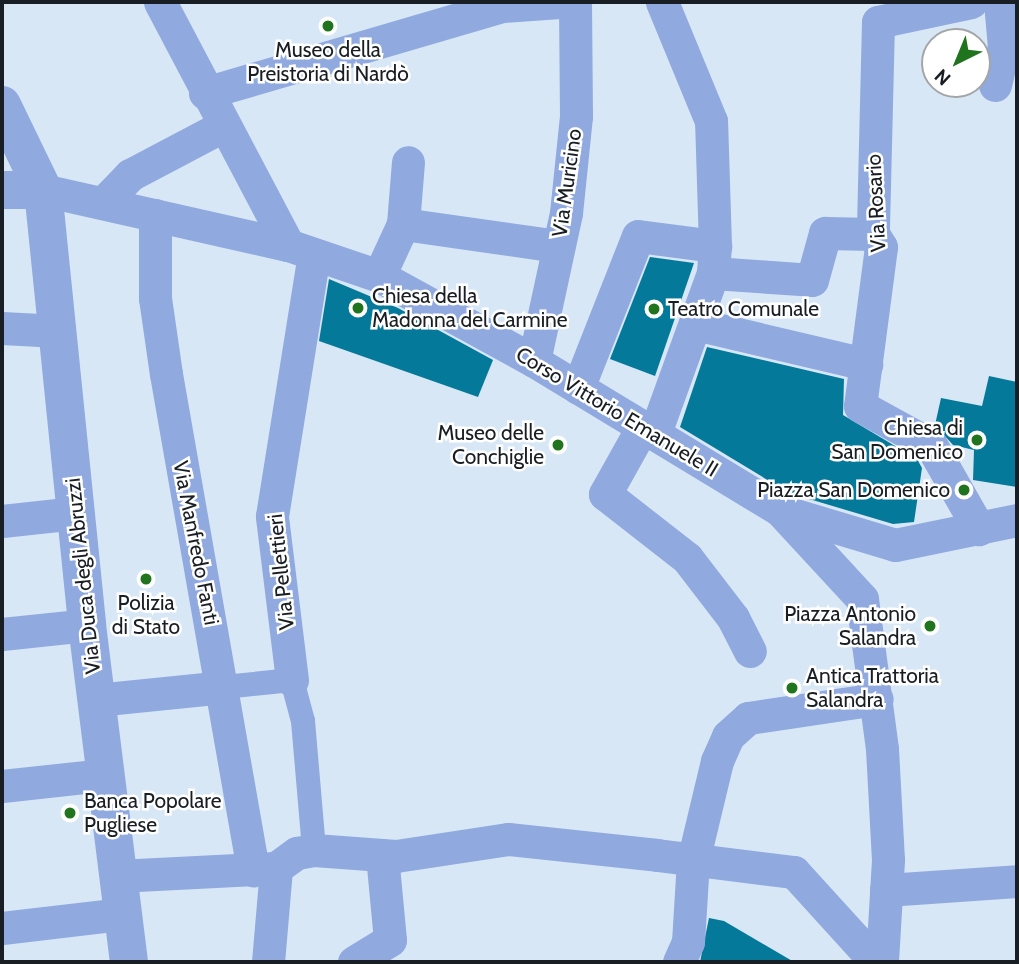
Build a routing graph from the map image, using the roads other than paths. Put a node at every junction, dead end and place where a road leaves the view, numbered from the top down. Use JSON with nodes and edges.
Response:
{"nodes":[{"id":1,"x":160,"y":2,"type":"edge"},
{"id":2,"x":560,"y":2,"type":"edge"},
{"id":3,"x":575,"y":2,"type":"edge"},
{"id":4,"x":662,"y":2,"type":"edge"},
{"id":5,"x":971,"y":2,"type":"edge"},
{"id":6,"x":1000,"y":2,"type":"edge"},
{"id":7,"x":502,"y":4,"type":"edge"},
{"id":8,"x":932,"y":6,"type":"edge"},
{"id":9,"x":995,"y":85,"type":"dead end"},
{"id":10,"x":205,"y":93,"type":"junction"},
{"id":11,"x":2,"y":106,"type":"edge"},
{"id":12,"x":223,"y":126,"type":"junction"},
{"id":13,"x":408,"y":162,"type":"dead end"},
{"id":14,"x":2,"y":190,"type":"edge"},
{"id":15,"x":43,"y":190,"type":"junction"},
{"id":16,"x":103,"y":203,"type":"junction"},
{"id":17,"x":155,"y":215,"type":"junction"},
{"id":18,"x":403,"y":224,"type":"junction"},
{"id":19,"x":873,"y":234,"type":"junction"},
{"id":20,"x":558,"y":246,"type":"junction"},
{"id":21,"x":301,"y":249,"type":"junction"},
{"id":22,"x":714,"y":260,"type":"junction"},
{"id":23,"x":379,"y":276,"type":"junction"},
{"id":24,"x":695,"y":324,"type":"junction"},
{"id":25,"x":2,"y":328,"type":"edge"},
{"id":26,"x":58,"y":331,"type":"junction"},
{"id":27,"x":534,"y":361,"type":"junction"},
{"id":28,"x":866,"y":364,"type":"junction"},
{"id":29,"x":578,"y":388,"type":"junction"},
{"id":30,"x":649,"y":429,"type":"junction"},
{"id":31,"x":767,"y":502,"type":"junction"},
{"id":32,"x":76,"y":513,"type":"junction"},
{"id":33,"x":1017,"y":520,"type":"edge"},
{"id":34,"x":2,"y":521,"type":"edge"},
{"id":35,"x":967,"y":531,"type":"junction"},
{"id":36,"x":87,"y":625,"type":"junction"},
{"id":37,"x":2,"y":634,"type":"edge"},
{"id":38,"x":750,"y":651,"type":"dead end"},
{"id":39,"x":292,"y":680,"type":"junction"},
{"id":40,"x":224,"y":687,"type":"junction"},
{"id":41,"x":96,"y":700,"type":"junction"},
{"id":42,"x":871,"y":700,"type":"junction"},
{"id":43,"x":104,"y":775,"type":"junction"},
{"id":44,"x":2,"y":786,"type":"edge"},
{"id":45,"x":314,"y":850,"type":"junction"},
{"id":46,"x":382,"y":855,"type":"junction"},
{"id":47,"x":693,"y":861,"type":"junction"},
{"id":48,"x":265,"y":869,"type":"junction"},
{"id":49,"x":117,"y":877,"type":"junction"},
{"id":50,"x":1017,"y":881,"type":"edge"},
{"id":51,"x":886,"y":890,"type":"junction"},
{"id":52,"x":122,"y":914,"type":"junction"},
{"id":53,"x":2,"y":928,"type":"edge"},
{"id":54,"x":129,"y":962,"type":"edge"},
{"id":55,"x":268,"y":962,"type":"edge"},
{"id":56,"x":354,"y":962,"type":"edge"},
{"id":57,"x":679,"y":962,"type":"edge"},
{"id":58,"x":876,"y":962,"type":"edge"},
{"id":59,"x":883,"y":962,"type":"edge"}],
"edges":[{"from":1,"to":10,"type":"street"},
{"from":2,"to":7,"type":"street"},
{"from":3,"to":20,"type":"street","name":"Via Muricino"},
{"from":4,"to":22,"type":"street"},
{"from":5,"to":8,"type":"street","name":"Via Rosario"},
{"from":6,"to":9,"type":"street"},
{"from":7,"to":10,"type":"street"},
{"from":8,"to":19,"type":"street","name":"Via Rosario"},
{"from":10,"to":12,"type":"street"},
{"from":11,"to":15,"type":"street","name":"Via Duca degli Abruzzi"},
{"from":12,"to":16,"type":"street"},
{"from":12,"to":21,"type":"street"},
{"from":13,"to":18,"type":"street"},
{"from":14,"to":15,"type":"street"},
{"from":15,"to":16,"type":"street","name":"Corso Vittorio Emanuele II"},
{"from":15,"to":26,"type":"street","name":"Via Duca degli Abruzzi"},
{"from":16,"to":17,"type":"street","name":"Corso Vittorio Emanuele II"},
{"from":17,"to":21,"type":"street","name":"Corso Vittorio Emanuele II"},
{"from":17,"to":40,"type":"street","name":"Via Manfredo Fanti"},
{"from":18,"to":20,"type":"street"},
{"from":18,"to":23,"type":"street"},
{"from":19,"to":22,"type":"street"},
{"from":19,"to":28,"type":"street","name":"Via Rosario"},
{"from":20,"to":27,"type":"street","name":"Via Muricino"},
{"from":21,"to":23,"type":"street","name":"Corso Vittorio Emanuele II"},
{"from":21,"to":39,"type":"street","name":"Via Pellettieri"},
{"from":22,"to":24,"type":"street"},
{"from":22,"to":29,"type":"street"},
{"from":23,"to":27,"type":"street","name":"Corso Vittorio Emanuele II"},
{"from":24,"to":28,"type":"street"},
{"from":24,"to":30,"type":"street"},
{"from":25,"to":26,"type":"street"},
{"from":26,"to":32,"type":"street","name":"Via Duca degli Abruzzi"},
{"from":27,"to":29,"type":"street","name":"Corso Vittorio Emanuele II"},
{"from":28,"to":35,"type":"street","name":"Via Rosario"},
{"from":29,"to":30,"type":"street","name":"Corso Vittorio Emanuele II"},
{"from":30,"to":31,"type":"street","name":"Corso Vittorio Emanuele II"},
{"from":30,"to":38,"type":"street"},
{"from":31,"to":35,"type":"street"},
{"from":31,"to":42,"type":"street"},
{"from":32,"to":34,"type":"street"},
{"from":32,"to":36,"type":"street","name":"Via Duca degli Abruzzi"},
{"from":33,"to":35,"type":"street"},
{"from":36,"to":37,"type":"street"},
{"from":36,"to":41,"type":"street","name":"Via Duca degli Abruzzi"},
{"from":39,"to":40,"type":"street"},
{"from":39,"to":45,"type":"street","name":"Via Pellettieri"},
{"from":40,"to":41,"type":"street"},
{"from":40,"to":48,"type":"street","name":"Via Manfredo Fanti"},
{"from":41,"to":43,"type":"street","name":"Via Duca degli Abruzzi"},
{"from":42,"to":47,"type":"street"},
{"from":42,"to":51,"type":"street"},
{"from":43,"to":44,"type":"street"},
{"from":43,"to":49,"type":"street","name":"Via Duca degli Abruzzi"},
{"from":45,"to":46,"type":"street"},
{"from":45,"to":48,"type":"street"},
{"from":46,"to":47,"type":"street"},
{"from":46,"to":56,"type":"street"},
{"from":47,"to":57,"type":"street"},
{"from":47,"to":58,"type":"street"},
{"from":48,"to":49,"type":"street"},
{"from":48,"to":55,"type":"street","name":"Via Manfredo Fanti"},
{"from":49,"to":52,"type":"street","name":"Via Duca degli Abruzzi"},
{"from":50,"to":51,"type":"street"},
{"from":51,"to":59,"type":"street"},
{"from":52,"to":53,"type":"street"},
{"from":52,"to":54,"type":"street","name":"Via Duca degli Abruzzi"}]}
